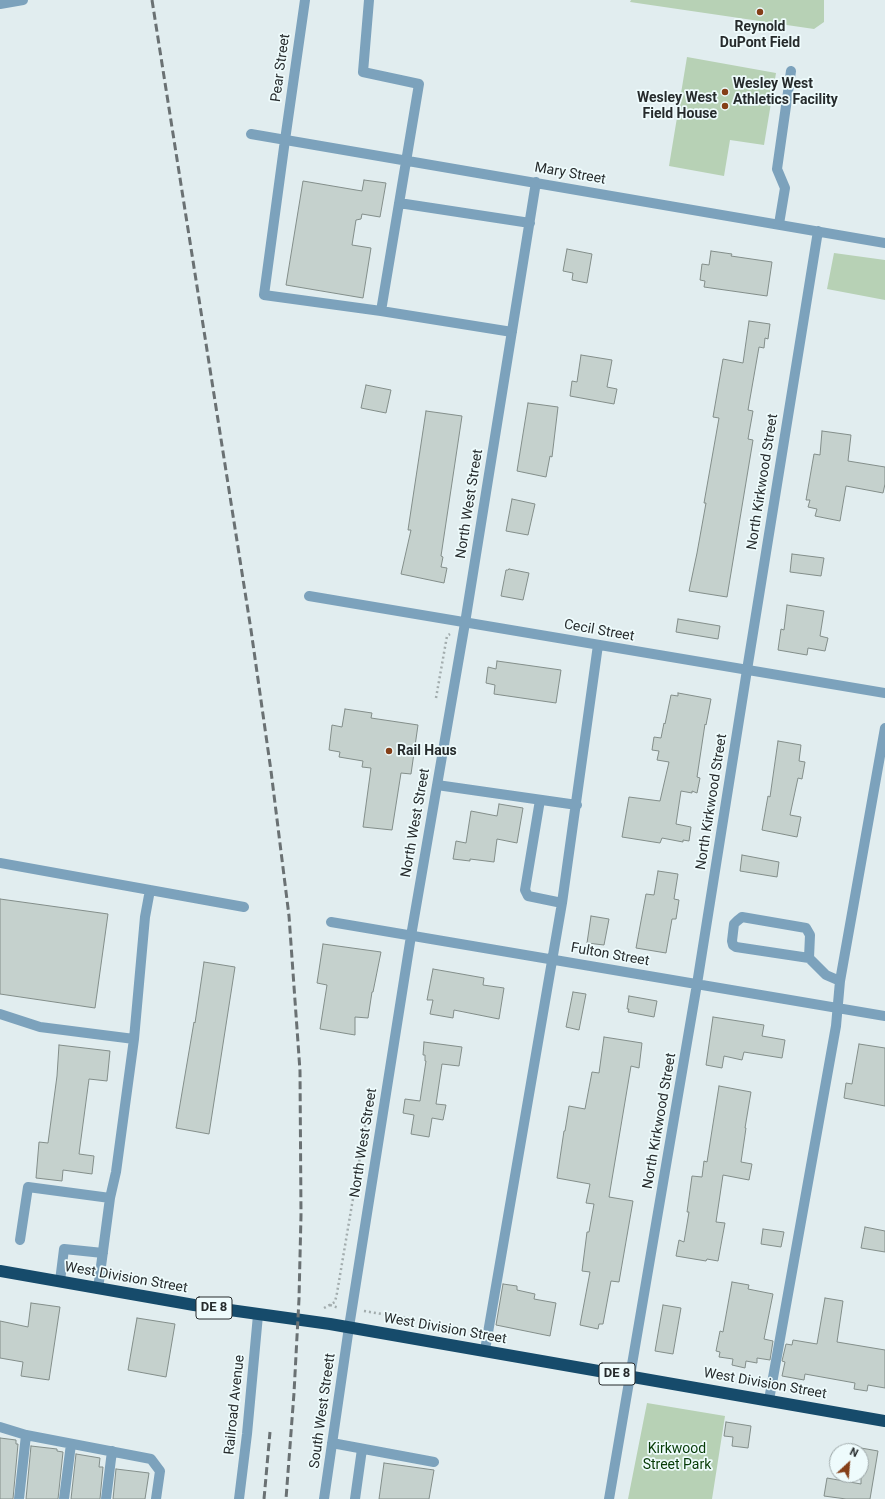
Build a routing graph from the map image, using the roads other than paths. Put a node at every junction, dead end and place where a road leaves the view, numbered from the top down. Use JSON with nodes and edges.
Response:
{"nodes":[{"id":1,"x":23,"y":0,"type":"edge"},
{"id":2,"x":306,"y":0,"type":"edge"},
{"id":3,"x":369,"y":0,"type":"edge"},
{"id":4,"x":0,"y":4,"type":"edge"},
{"id":5,"x":791,"y":71,"type":"dead end"},
{"id":6,"x":251,"y":134,"type":"dead end"},
{"id":7,"x":285,"y":140,"type":"junction"},
{"id":8,"x":406,"y":160,"type":"junction"},
{"id":9,"x":536,"y":182,"type":"junction"},
{"id":10,"x":399,"y":203,"type":"junction"},
{"id":11,"x":530,"y":223,"type":"junction"},
{"id":12,"x":779,"y":224,"type":"junction"},
{"id":13,"x":818,"y":231,"type":"junction"},
{"id":14,"x":885,"y":243,"type":"edge"},
{"id":15,"x":381,"y":311,"type":"junction"},
{"id":16,"x":512,"y":332,"type":"junction"},
{"id":17,"x":309,"y":596,"type":"dead end"},
{"id":18,"x":465,"y":622,"type":"junction"},
{"id":19,"x":598,"y":645,"type":"junction"},
{"id":20,"x":747,"y":670,"type":"junction"},
{"id":21,"x":885,"y":693,"type":"edge"},
{"id":22,"x":885,"y":728,"type":"edge"},
{"id":23,"x":437,"y":784,"type":"junction"},
{"id":24,"x":540,"y":800,"type":"junction"},
{"id":25,"x":576,"y":805,"type":"junction"},
{"id":26,"x":0,"y":863,"type":"edge"},
{"id":27,"x":150,"y":890,"type":"junction"},
{"id":28,"x":562,"y":903,"type":"junction"},
{"id":29,"x":244,"y":907,"type":"dead end"},
{"id":30,"x":331,"y":922,"type":"dead end"},
{"id":31,"x":411,"y":936,"type":"junction"},
{"id":32,"x":808,"y":958,"type":"junction"},
{"id":33,"x":552,"y":960,"type":"junction"},
{"id":34,"x":840,"y":981,"type":"junction"},
{"id":35,"x":697,"y":984,"type":"junction"},
{"id":36,"x":838,"y":1008,"type":"junction"},
{"id":37,"x":0,"y":1014,"type":"edge"},
{"id":38,"x":885,"y":1016,"type":"edge"},
{"id":39,"x":134,"y":1039,"type":"junction"},
{"id":40,"x":110,"y":1198,"type":"junction"},
{"id":41,"x":20,"y":1240,"type":"dead end"},
{"id":42,"x":103,"y":1253,"type":"junction"},
{"id":43,"x":0,"y":1271,"type":"edge"},
{"id":44,"x":60,"y":1281,"type":"junction"},
{"id":45,"x":98,"y":1288,"type":"junction"},
{"id":46,"x":258,"y":1315,"type":"junction"},
{"id":47,"x":349,"y":1327,"type":"junction"},
{"id":48,"x":485,"y":1350,"type":"junction"},
{"id":49,"x":630,"y":1376,"type":"junction"},
{"id":50,"x":769,"y":1400,"type":"junction"},
{"id":51,"x":885,"y":1421,"type":"edge"},
{"id":52,"x":0,"y":1427,"type":"edge"},
{"id":53,"x":26,"y":1435,"type":"junction"},
{"id":54,"x":332,"y":1443,"type":"junction"},
{"id":55,"x":71,"y":1444,"type":"junction"},
{"id":56,"x":362,"y":1449,"type":"junction"},
{"id":57,"x":112,"y":1451,"type":"junction"},
{"id":58,"x":434,"y":1462,"type":"dead end"},
{"id":59,"x":19,"y":1499,"type":"edge"},
{"id":60,"x":64,"y":1499,"type":"edge"},
{"id":61,"x":106,"y":1499,"type":"edge"},
{"id":62,"x":156,"y":1499,"type":"edge"},
{"id":63,"x":239,"y":1499,"type":"edge"},
{"id":64,"x":324,"y":1499,"type":"edge"},
{"id":65,"x":355,"y":1499,"type":"edge"},
{"id":66,"x":609,"y":1499,"type":"edge"}],
"edges":[{"from":1,"to":4,"type":"street"},
{"from":2,"to":7,"type":"street","name":"Pear Street"},
{"from":3,"to":8,"type":"street"},
{"from":5,"to":12,"type":"street"},
{"from":6,"to":7,"type":"street","name":"Mary Street"},
{"from":7,"to":8,"type":"street","name":"Mary Street"},
{"from":7,"to":15,"type":"street","name":"Pear Street"},
{"from":8,"to":9,"type":"street","name":"Mary Street"},
{"from":8,"to":10,"type":"street"},
{"from":9,"to":11,"type":"street","name":"North West Street"},
{"from":9,"to":12,"type":"street","name":"Mary Street"},
{"from":10,"to":11,"type":"street"},
{"from":10,"to":15,"type":"street"},
{"from":11,"to":16,"type":"street","name":"North West Street"},
{"from":12,"to":13,"type":"street","name":"Mary Street"},
{"from":13,"to":14,"type":"street","name":"Mary Street"},
{"from":13,"to":20,"type":"street","name":"North Kirkwood Street"},
{"from":15,"to":16,"type":"street"},
{"from":16,"to":18,"type":"street","name":"North West Street"},
{"from":17,"to":18,"type":"street","name":"Cecil Street"},
{"from":18,"to":19,"type":"street","name":"Cecil Street"},
{"from":18,"to":23,"type":"street","name":"North West Street"},
{"from":19,"to":20,"type":"street","name":"Cecil Street"},
{"from":19,"to":25,"type":"street"},
{"from":20,"to":21,"type":"street","name":"Cecil Street"},
{"from":20,"to":35,"type":"street","name":"North Kirkwood Street"},
{"from":22,"to":34,"type":"street"},
{"from":23,"to":24,"type":"street"},
{"from":23,"to":31,"type":"street","name":"North West Street"},
{"from":24,"to":25,"type":"street"},
{"from":24,"to":28,"type":"street"},
{"from":25,"to":28,"type":"street"},
{"from":26,"to":27,"type":"street"},
{"from":27,"to":29,"type":"street"},
{"from":27,"to":39,"type":"street"},
{"from":28,"to":33,"type":"street"},
{"from":30,"to":31,"type":"street","name":"Fulton Street"},
{"from":31,"to":33,"type":"street","name":"Fulton Street"},
{"from":31,"to":47,"type":"street","name":"North West Street"},
{"from":32,"to":32,"type":"street"},
{"from":32,"to":34,"type":"street"},
{"from":33,"to":35,"type":"street","name":"Fulton Street"},
{"from":33,"to":48,"type":"street"},
{"from":34,"to":36,"type":"street"},
{"from":35,"to":36,"type":"street","name":"Fulton Street"},
{"from":35,"to":49,"type":"street","name":"North Kirkwood Street"},
{"from":36,"to":38,"type":"street","name":"Fulton Street"},
{"from":36,"to":50,"type":"street"},
{"from":37,"to":39,"type":"street"},
{"from":39,"to":40,"type":"street"},
{"from":40,"to":41,"type":"street"},
{"from":40,"to":42,"type":"street"},
{"from":42,"to":44,"type":"street"},
{"from":42,"to":45,"type":"street"},
{"from":43,"to":44,"type":"highway","name":"West Division Street","number":"DE 8"},
{"from":44,"to":45,"type":"highway","name":"West Division Street","number":"DE 8"},
{"from":45,"to":46,"type":"highway","name":"West Division Street","number":"DE 8"},
{"from":46,"to":47,"type":"highway","name":"West Division Street","number":"DE 8"},
{"from":46,"to":63,"type":"street","name":"Railroad Avenue"},
{"from":47,"to":48,"type":"highway","name":"West Division Street","number":"DE 8"},
{"from":47,"to":54,"type":"street","name":"South West Streett"},
{"from":48,"to":49,"type":"highway","name":"West Division Street","number":"DE 8"},
{"from":49,"to":50,"type":"highway","name":"West Division Street","number":"DE 8"},
{"from":49,"to":66,"type":"street","name":"North Kirkwood Street"},
{"from":50,"to":51,"type":"highway","name":"West Division Street","number":"DE 8"},
{"from":52,"to":53,"type":"street"},
{"from":53,"to":55,"type":"street"},
{"from":53,"to":59,"type":"street"},
{"from":54,"to":56,"type":"street"},
{"from":54,"to":64,"type":"street","name":"South West Streett"},
{"from":55,"to":57,"type":"street"},
{"from":55,"to":60,"type":"street"},
{"from":56,"to":58,"type":"street"},
{"from":56,"to":65,"type":"street"},
{"from":57,"to":61,"type":"street"},
{"from":57,"to":62,"type":"street"}]}
